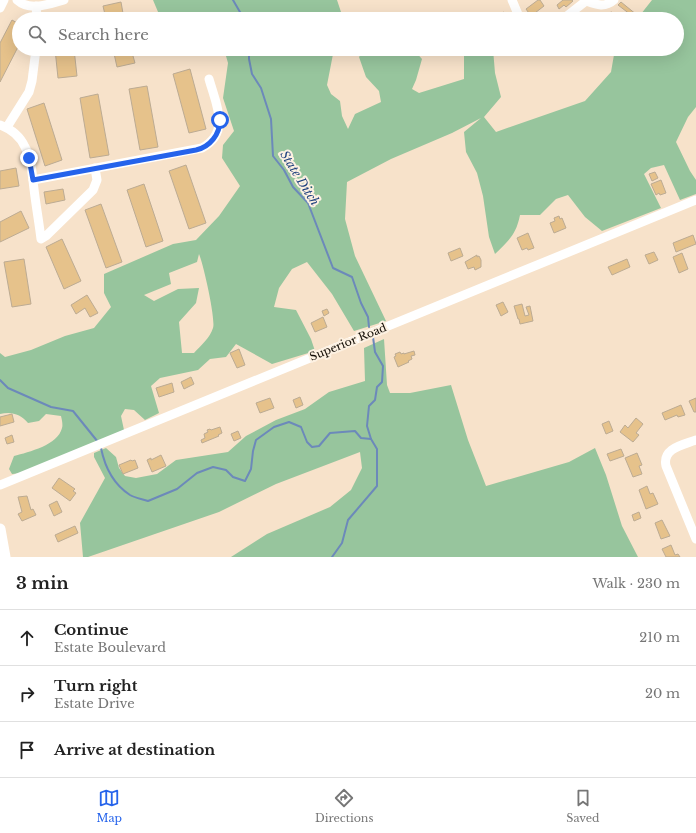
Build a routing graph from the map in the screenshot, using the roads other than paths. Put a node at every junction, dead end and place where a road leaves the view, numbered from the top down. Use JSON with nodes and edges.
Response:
{"nodes":[{"id":1,"x":4,"y":0,"type":"edge"},
{"id":2,"x":17,"y":0,"type":"edge"},
{"id":3,"x":64,"y":0,"type":"edge"},
{"id":4,"x":512,"y":0,"type":"edge"},
{"id":5,"x":614,"y":0,"type":"edge"},
{"id":6,"x":586,"y":1,"type":"edge"},
{"id":7,"x":36,"y":6,"type":"junction"},
{"id":8,"x":0,"y":8,"type":"edge"},
{"id":9,"x":36,"y":12,"type":"edge"},
{"id":10,"x":517,"y":12,"type":"edge"},
{"id":11,"x":572,"y":12,"type":"edge"},
{"id":12,"x":35,"y":56,"type":"edge"},
{"id":13,"x":209,"y":80,"type":"dead end"},
{"id":14,"x":3,"y":126,"type":"edge"},
{"id":15,"x":95,"y":168,"type":"junction"},
{"id":16,"x":33,"y":180,"type":"junction"},
{"id":17,"x":696,"y":200,"type":"edge"},
{"id":18,"x":696,"y":440,"type":"edge"},
{"id":19,"x":0,"y":485,"type":"edge"},
{"id":20,"x":0,"y":528,"type":"edge"},
{"id":21,"x":696,"y":539,"type":"edge"},
{"id":22,"x":5,"y":557,"type":"edge"}],
"edges":[{"from":1,"to":8,"type":"street"},
{"from":2,"to":7,"type":"street"},
{"from":3,"to":7,"type":"street"},
{"from":4,"to":10,"type":"street"},
{"from":5,"to":6,"type":"street"},
{"from":6,"to":11,"type":"street"},
{"from":7,"to":9,"type":"street"},
{"from":12,"to":14,"type":"street"},
{"from":13,"to":15,"type":"street"},
{"from":14,"to":16,"type":"street"},
{"from":15,"to":16,"type":"street"},
{"from":15,"to":16,"type":"street"},
{"from":17,"to":19,"type":"street","name":"Superior Road"},
{"from":18,"to":21,"type":"street"},
{"from":20,"to":22,"type":"main road"}]}
